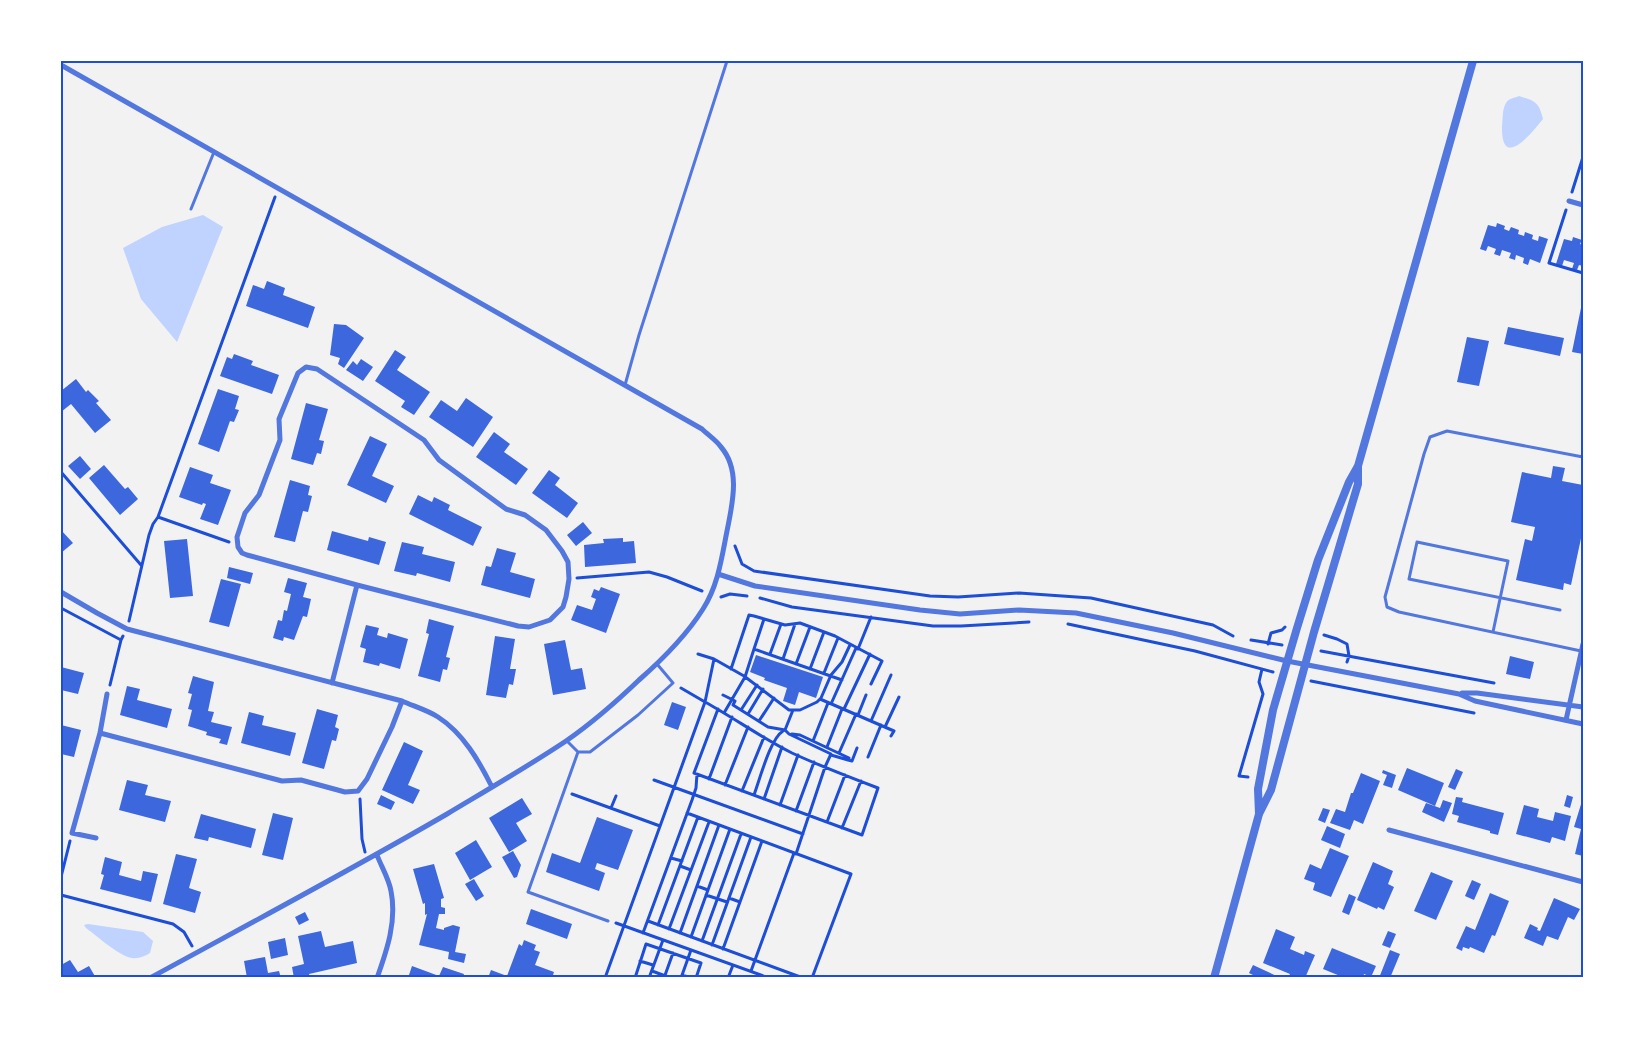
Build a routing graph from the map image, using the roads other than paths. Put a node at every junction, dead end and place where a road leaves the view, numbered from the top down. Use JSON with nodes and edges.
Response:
{"nodes":[{"id":1,"x":728,"y":61,"type":"edge"},
{"id":2,"x":1473,"y":61,"type":"edge"},
{"id":3,"x":61,"y":65,"type":"edge"},
{"id":4,"x":214,"y":152,"type":"junction"},
{"id":5,"x":1569,"y":201,"type":"road end"},
{"id":6,"x":1583,"y":205,"type":"edge"},
{"id":7,"x":190,"y":209,"type":"dead end"},
{"id":8,"x":625,"y":385,"type":"junction"},
{"id":9,"x":1583,"y":457,"type":"edge"},
{"id":10,"x":1358,"y":466,"type":"junction"},
{"id":11,"x":718,"y":574,"type":"junction"},
{"id":12,"x":356,"y":585,"type":"junction"},
{"id":13,"x":61,"y":592,"type":"edge"},
{"id":14,"x":1501,"y":598,"type":"junction"},
{"id":15,"x":1560,"y":610,"type":"dead end"},
{"id":16,"x":1494,"y":632,"type":"junction"},
{"id":17,"x":1583,"y":644,"type":"edge"},
{"id":18,"x":1581,"y":651,"type":"junction"},
{"id":19,"x":1287,"y":661,"type":"junction"},
{"id":20,"x":657,"y":664,"type":"junction"},
{"id":21,"x":1305,"y":665,"type":"junction"},
{"id":22,"x":332,"y":683,"type":"junction"},
{"id":23,"x":107,"y":694,"type":"road end"},
{"id":24,"x":1459,"y":694,"type":"junction"},
{"id":25,"x":402,"y":701,"type":"junction"},
{"id":26,"x":1570,"y":705,"type":"junction"},
{"id":27,"x":1583,"y":707,"type":"edge"},
{"id":28,"x":1566,"y":720,"type":"junction"},
{"id":29,"x":1583,"y":724,"type":"edge"},
{"id":30,"x":100,"y":733,"type":"junction"},
{"id":31,"x":567,"y":740,"type":"junction"},
{"id":32,"x":578,"y":752,"type":"junction"},
{"id":33,"x":492,"y":787,"type":"junction"},
{"id":34,"x":1259,"y":814,"type":"junction"},
{"id":35,"x":1390,"y":830,"type":"dead end"},
{"id":36,"x":96,"y":838,"type":"dead end"},
{"id":37,"x":377,"y":855,"type":"junction"},
{"id":38,"x":1583,"y":882,"type":"edge"},
{"id":39,"x":608,"y":921,"type":"road end"},
{"id":40,"x":150,"y":978,"type":"edge"},
{"id":41,"x":377,"y":978,"type":"edge"},
{"id":42,"x":1214,"y":978,"type":"edge"}],
"edges":[{"from":1,"to":8,"type":"lane"},
{"from":2,"to":10,"type":"street"},
{"from":3,"to":4,"type":"street"},
{"from":4,"to":7,"type":"lane"},
{"from":4,"to":8,"type":"street"},
{"from":5,"to":6,"type":"street"},
{"from":8,"to":11,"type":"street"},
{"from":9,"to":16,"type":"lane"},
{"from":10,"to":19,"type":"street"},
{"from":10,"to":21,"type":"street"},
{"from":11,"to":19,"type":"street"},
{"from":11,"to":20,"type":"street"},
{"from":12,"to":12,"type":"street"},
{"from":12,"to":22,"type":"street"},
{"from":13,"to":22,"type":"street"},
{"from":14,"to":14,"type":"lane"},
{"from":14,"to":15,"type":"lane"},
{"from":14,"to":16,"type":"lane"},
{"from":16,"to":18,"type":"lane"},
{"from":17,"to":18,"type":"street"},
{"from":18,"to":26,"type":"street"},
{"from":19,"to":21,"type":"street"},
{"from":19,"to":34,"type":"street"},
{"from":20,"to":31,"type":"street"},
{"from":20,"to":32,"type":"lane"},
{"from":21,"to":24,"type":"street"},
{"from":21,"to":34,"type":"street"},
{"from":22,"to":25,"type":"street"},
{"from":23,"to":30,"type":"street"},
{"from":24,"to":26,"type":"street"},
{"from":24,"to":28,"type":"street"},
{"from":25,"to":30,"type":"street"},
{"from":25,"to":33,"type":"street"},
{"from":26,"to":27,"type":"street"},
{"from":26,"to":28,"type":"street"},
{"from":28,"to":29,"type":"street"},
{"from":30,"to":36,"type":"street"},
{"from":31,"to":32,"type":"lane"},
{"from":31,"to":33,"type":"street"},
{"from":32,"to":39,"type":"lane"},
{"from":33,"to":37,"type":"street"},
{"from":34,"to":42,"type":"street"},
{"from":35,"to":38,"type":"street"},
{"from":37,"to":40,"type":"street"},
{"from":37,"to":41,"type":"street"}]}
